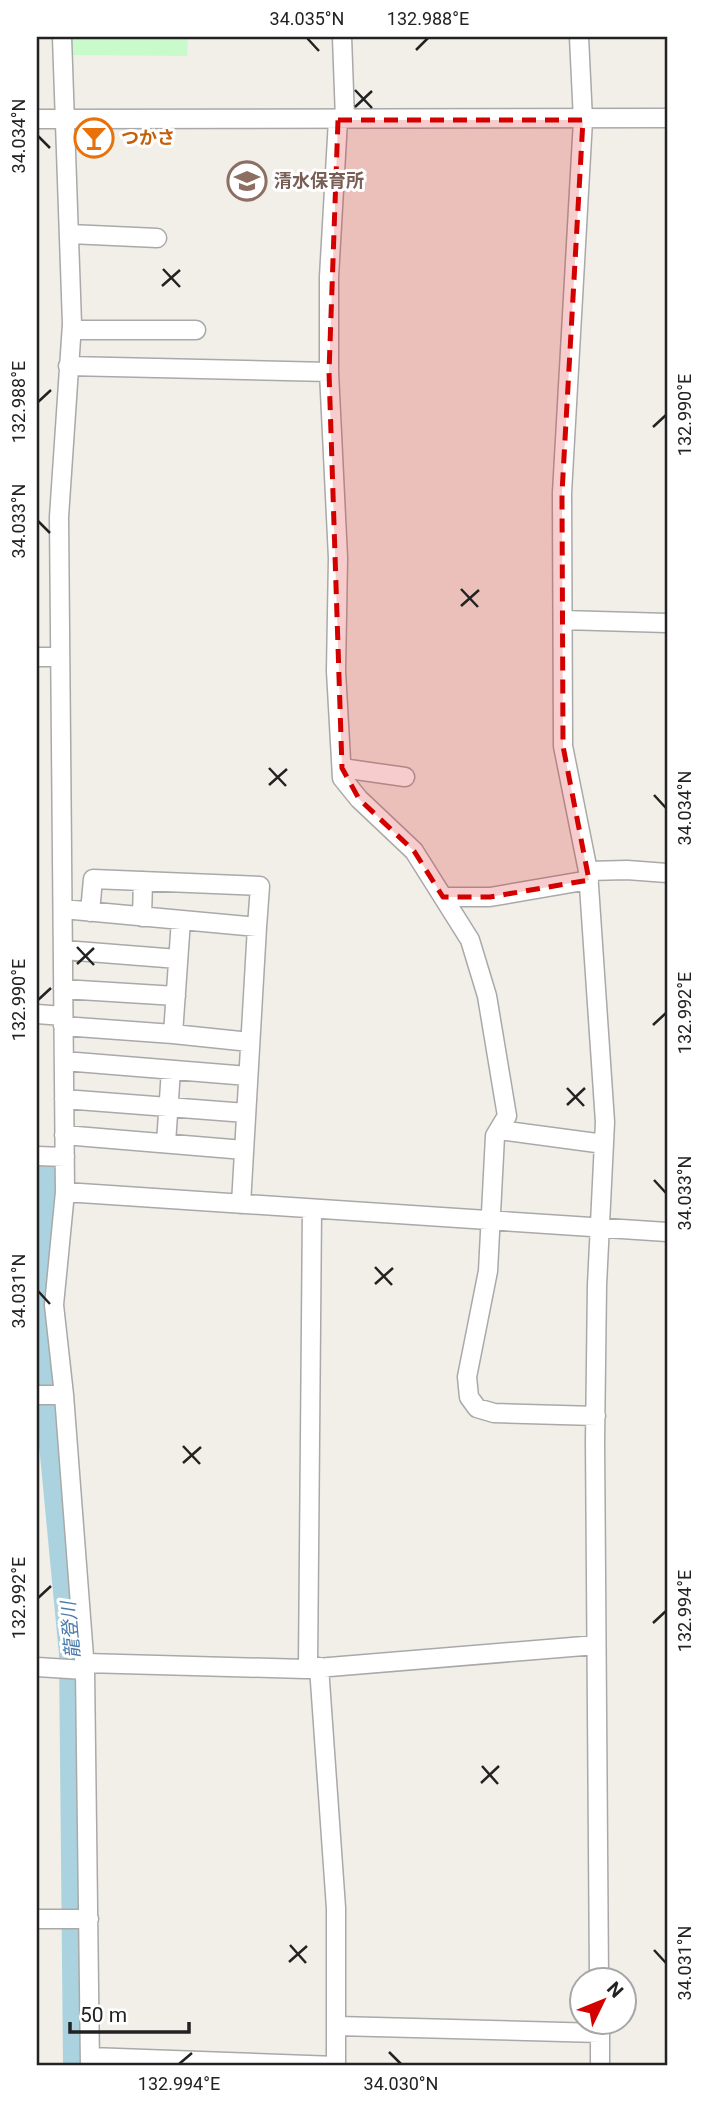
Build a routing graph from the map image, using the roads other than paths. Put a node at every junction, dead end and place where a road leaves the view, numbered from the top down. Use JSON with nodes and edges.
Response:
{"nodes":[{"id":1,"x":62,"y":37,"type":"edge"},
{"id":2,"x":342,"y":37,"type":"edge"},
{"id":3,"x":579,"y":37,"type":"edge"},
{"id":4,"x":667,"y":118,"type":"edge"},
{"id":5,"x":37,"y":119,"type":"edge"},
{"id":6,"x":66,"y":119,"type":"junction"},
{"id":7,"x":342,"y":120,"type":"junction"},
{"id":8,"x":583,"y":120,"type":"junction"},
{"id":9,"x":70,"y":234,"type":"junction"},
{"id":10,"x":158,"y":239,"type":"dead end"},
{"id":11,"x":72,"y":330,"type":"junction"},
{"id":12,"x":196,"y":330,"type":"dead end"},
{"id":13,"x":68,"y":366,"type":"junction"},
{"id":14,"x":329,"y":372,"type":"junction"},
{"id":15,"x":563,"y":620,"type":"junction"},
{"id":16,"x":667,"y":623,"type":"edge"},
{"id":17,"x":59,"y":656,"type":"junction"},
{"id":18,"x":37,"y":657,"type":"edge"},
{"id":19,"x":342,"y":768,"type":"junction"},
{"id":20,"x":405,"y":776,"type":"dead end"},
{"id":21,"x":667,"y":873,"type":"edge"},
{"id":22,"x":589,"y":876,"type":"junction"},
{"id":23,"x":143,"y":881,"type":"junction"},
{"id":24,"x":443,"y":897,"type":"junction"},
{"id":25,"x":63,"y":909,"type":"junction"},
{"id":26,"x":90,"y":912,"type":"junction"},
{"id":27,"x":142,"y":917,"type":"junction"},
{"id":28,"x":181,"y":920,"type":"junction"},
{"id":29,"x":257,"y":927,"type":"junction"},
{"id":30,"x":64,"y":950,"type":"junction"},
{"id":31,"x":178,"y":960,"type":"junction"},
{"id":32,"x":64,"y":989,"type":"junction"},
{"id":33,"x":176,"y":996,"type":"junction"},
{"id":34,"x":37,"y":1014,"type":"edge"},
{"id":35,"x":63,"y":1021,"type":"junction"},
{"id":36,"x":173,"y":1034,"type":"junction"},
{"id":37,"x":250,"y":1042,"type":"junction"},
{"id":38,"x":64,"y":1062,"type":"junction"},
{"id":39,"x":171,"y":1070,"type":"junction"},
{"id":40,"x":248,"y":1076,"type":"junction"},
{"id":41,"x":64,"y":1100,"type":"junction"},
{"id":42,"x":167,"y":1108,"type":"junction"},
{"id":43,"x":247,"y":1113,"type":"junction"},
{"id":44,"x":499,"y":1130,"type":"junction"},
{"id":45,"x":64,"y":1135,"type":"junction"},
{"id":46,"x":166,"y":1143,"type":"junction"},
{"id":47,"x":604,"y":1144,"type":"junction"},
{"id":48,"x":244,"y":1150,"type":"junction"},
{"id":49,"x":37,"y":1156,"type":"edge"},
{"id":50,"x":65,"y":1157,"type":"junction"},
{"id":51,"x":65,"y":1192,"type":"junction"},
{"id":52,"x":242,"y":1204,"type":"junction"},
{"id":53,"x":312,"y":1209,"type":"junction"},
{"id":54,"x":492,"y":1220,"type":"junction"},
{"id":55,"x":599,"y":1227,"type":"junction"},
{"id":56,"x":667,"y":1232,"type":"edge"},
{"id":57,"x":37,"y":1395,"type":"edge"},
{"id":58,"x":64,"y":1395,"type":"junction"},
{"id":59,"x":596,"y":1416,"type":"junction"},
{"id":60,"x":596,"y":1644,"type":"junction"},
{"id":61,"x":85,"y":1666,"type":"junction"},
{"id":62,"x":37,"y":1667,"type":"edge"},
{"id":63,"x":314,"y":1668,"type":"junction"},
{"id":64,"x":37,"y":1919,"type":"edge"},
{"id":65,"x":89,"y":1919,"type":"junction"},
{"id":66,"x":599,"y":1966,"type":"edge"},
{"id":67,"x":337,"y":2026,"type":"junction"},
{"id":68,"x":568,"y":2028,"type":"edge"},
{"id":69,"x":600,"y":2036,"type":"edge"},
{"id":70,"x":90,"y":2062,"type":"edge"},
{"id":71,"x":336,"y":2066,"type":"edge"},
{"id":72,"x":600,"y":2066,"type":"edge"}],
"edges":[{"from":1,"to":6,"type":"street"},
{"from":2,"to":7,"type":"street"},
{"from":3,"to":8,"type":"street"},
{"from":4,"to":8,"type":"street"},
{"from":5,"to":6,"type":"street"},
{"from":6,"to":7,"type":"street"},
{"from":6,"to":9,"type":"street"},
{"from":7,"to":8,"type":"street"},
{"from":7,"to":14,"type":"street"},
{"from":8,"to":15,"type":"street"},
{"from":9,"to":10,"type":"street"},
{"from":9,"to":11,"type":"street"},
{"from":11,"to":12,"type":"street"},
{"from":11,"to":13,"type":"street"},
{"from":13,"to":14,"type":"street"},
{"from":13,"to":17,"type":"street"},
{"from":14,"to":19,"type":"street"},
{"from":15,"to":16,"type":"street"},
{"from":15,"to":22,"type":"street"},
{"from":17,"to":18,"type":"street"},
{"from":17,"to":25,"type":"street"},
{"from":19,"to":20,"type":"street"},
{"from":19,"to":24,"type":"street"},
{"from":21,"to":22,"type":"street"},
{"from":22,"to":24,"type":"street"},
{"from":22,"to":47,"type":"street"},
{"from":23,"to":26,"type":"street"},
{"from":23,"to":27,"type":"street"},
{"from":23,"to":29,"type":"street"},
{"from":24,"to":44,"type":"street"},
{"from":25,"to":26,"type":"street"},
{"from":25,"to":30,"type":"street"},
{"from":26,"to":27,"type":"street"},
{"from":27,"to":28,"type":"street"},
{"from":28,"to":29,"type":"street"},
{"from":28,"to":31,"type":"street"},
{"from":29,"to":37,"type":"street"},
{"from":30,"to":31,"type":"street"},
{"from":30,"to":32,"type":"street"},
{"from":31,"to":33,"type":"street"},
{"from":32,"to":33,"type":"street"},
{"from":32,"to":35,"type":"street"},
{"from":33,"to":36,"type":"street"},
{"from":34,"to":35,"type":"street"},
{"from":35,"to":36,"type":"street"},
{"from":35,"to":38,"type":"street"},
{"from":36,"to":37,"type":"street"},
{"from":37,"to":40,"type":"street"},
{"from":38,"to":39,"type":"street"},
{"from":38,"to":41,"type":"street"},
{"from":39,"to":40,"type":"street"},
{"from":39,"to":42,"type":"street"},
{"from":40,"to":43,"type":"street"},
{"from":41,"to":42,"type":"street"},
{"from":41,"to":45,"type":"street"},
{"from":42,"to":43,"type":"street"},
{"from":42,"to":46,"type":"street"},
{"from":43,"to":48,"type":"street"},
{"from":44,"to":47,"type":"street"},
{"from":44,"to":54,"type":"street"},
{"from":45,"to":46,"type":"street"},
{"from":45,"to":50,"type":"street"},
{"from":46,"to":48,"type":"street"},
{"from":47,"to":55,"type":"street"},
{"from":48,"to":52,"type":"street"},
{"from":49,"to":50,"type":"street"},
{"from":50,"to":51,"type":"street"},
{"from":51,"to":52,"type":"street"},
{"from":51,"to":58,"type":"street"},
{"from":52,"to":53,"type":"street"},
{"from":53,"to":54,"type":"street"},
{"from":53,"to":63,"type":"street"},
{"from":54,"to":55,"type":"street"},
{"from":54,"to":59,"type":"street"},
{"from":55,"to":56,"type":"street"},
{"from":55,"to":59,"type":"street"},
{"from":57,"to":58,"type":"street"},
{"from":58,"to":61,"type":"street"},
{"from":59,"to":60,"type":"street"},
{"from":60,"to":63,"type":"street"},
{"from":60,"to":66,"type":"street"},
{"from":61,"to":62,"type":"street"},
{"from":61,"to":63,"type":"street"},
{"from":61,"to":65,"type":"street"},
{"from":63,"to":67,"type":"street"},
{"from":64,"to":65,"type":"street"},
{"from":65,"to":70,"type":"street"},
{"from":67,"to":68,"type":"street"},
{"from":67,"to":71,"type":"street"},
{"from":69,"to":72,"type":"street"},
{"from":70,"to":71,"type":"street"}]}
